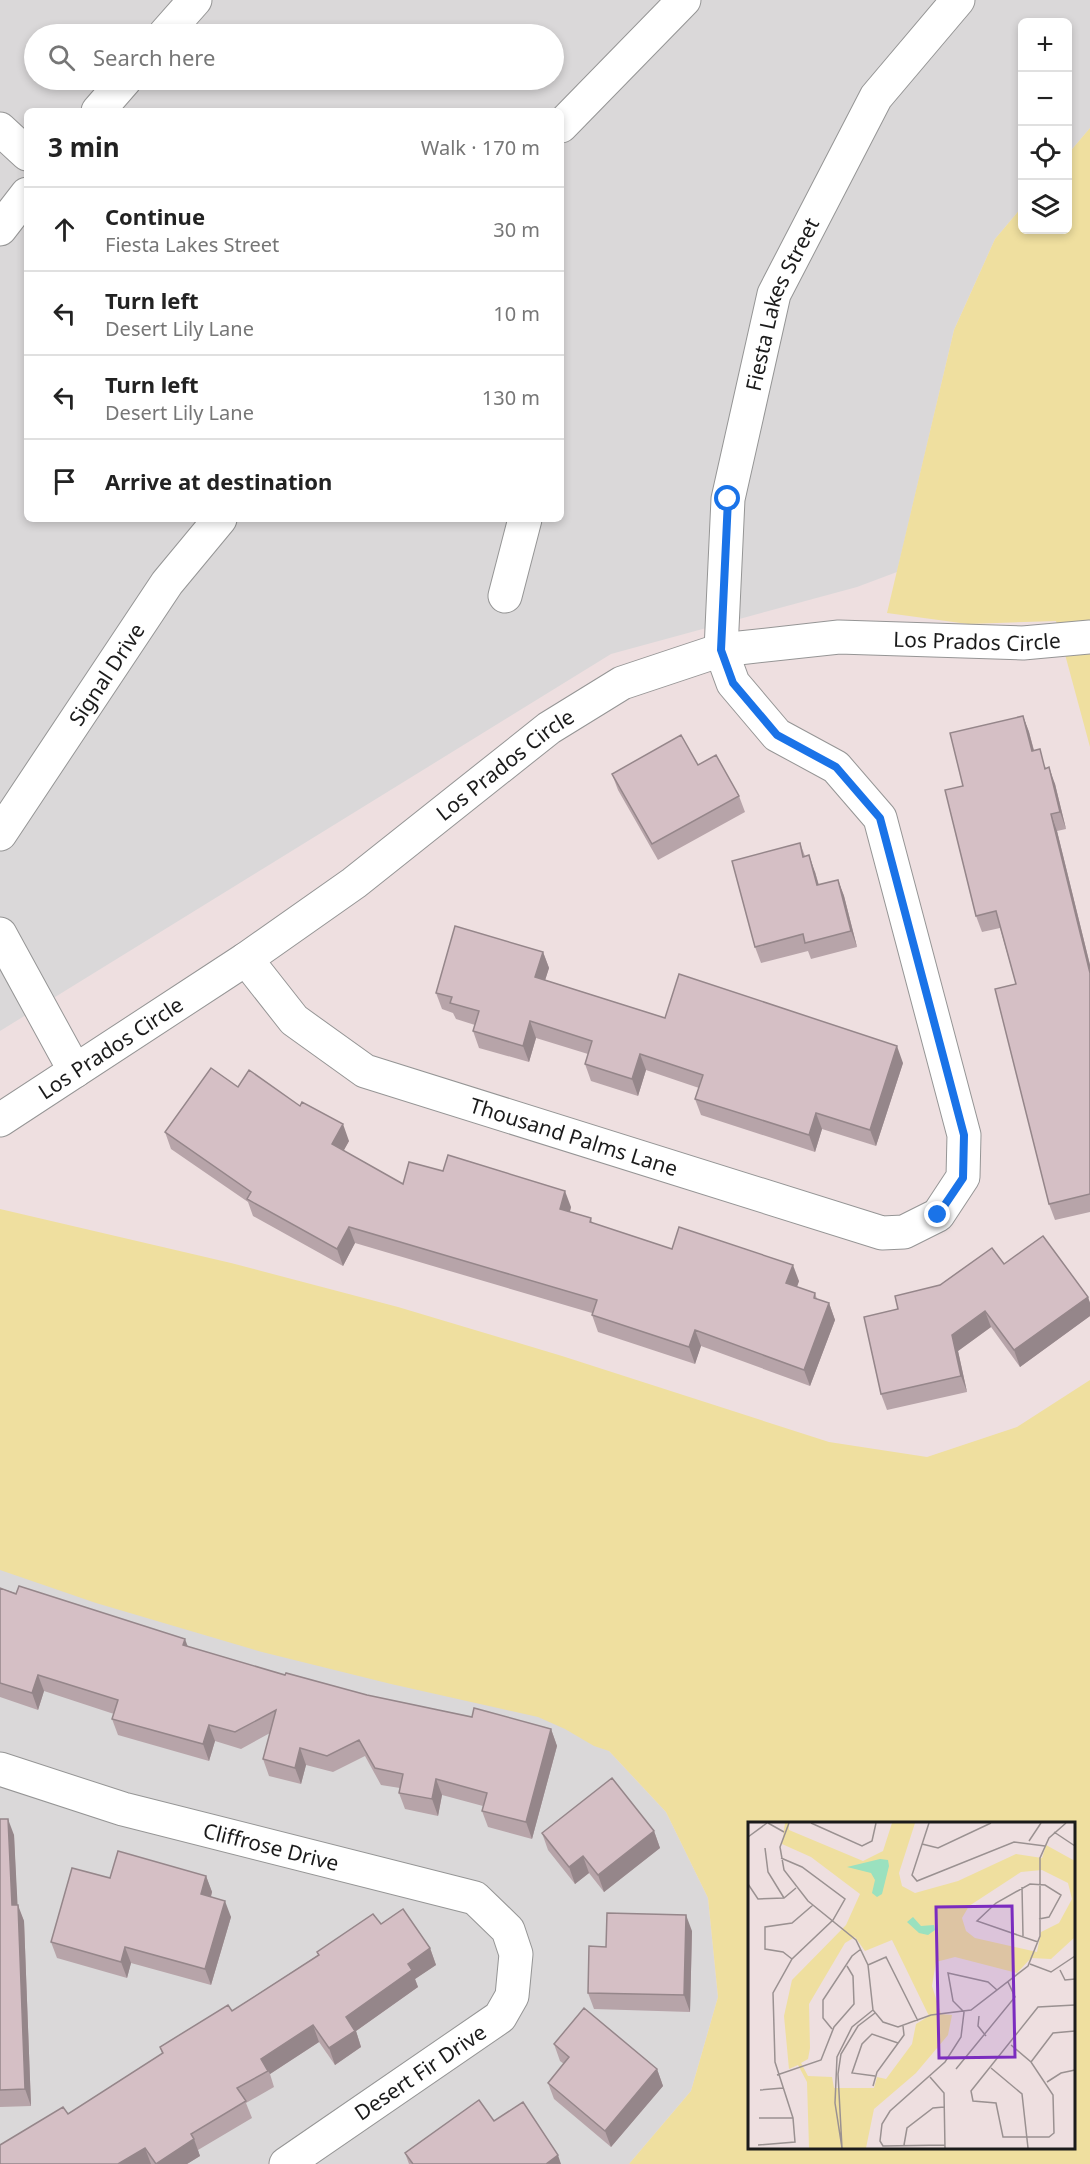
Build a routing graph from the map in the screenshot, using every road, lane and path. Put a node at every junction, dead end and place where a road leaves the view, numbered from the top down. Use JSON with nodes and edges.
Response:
{"nodes":[{"id":1,"x":195,"y":0,"type":"edge"},
{"id":2,"x":684,"y":0,"type":"edge"},
{"id":3,"x":958,"y":0,"type":"edge"},
{"id":4,"x":174,"y":24,"type":"edge"},
{"id":5,"x":116,"y":90,"type":"edge"},
{"id":6,"x":101,"y":108,"type":"edge"},
{"id":7,"x":564,"y":123,"type":"edge"},
{"id":8,"x":0,"y":129,"type":"edge"},
{"id":9,"x":24,"y":151,"type":"edge"},
{"id":10,"x":24,"y":198,"type":"edge"},
{"id":11,"x":0,"y":229,"type":"edge"},
{"id":12,"x":218,"y":522,"type":"edge"},
{"id":13,"x":524,"y":522,"type":"edge"},
{"id":14,"x":504,"y":596,"type":"dead end"},
{"id":15,"x":1090,"y":637,"type":"edge"},
{"id":16,"x":721,"y":650,"type":"junction"},
{"id":17,"x":0,"y":834,"type":"edge"},
{"id":18,"x":0,"y":934,"type":"edge"},
{"id":19,"x":246,"y":959,"type":"junction"},
{"id":20,"x":75,"y":1071,"type":"junction"},
{"id":21,"x":0,"y":1120,"type":"edge"},
{"id":22,"x":0,"y":1769,"type":"edge"},
{"id":23,"x":516,"y":1954,"type":"joint"},
{"id":24,"x":286,"y":2164,"type":"edge"}],
"edges":[{"from":1,"to":4,"type":"street"},
{"from":2,"to":7,"type":"street"},
{"from":3,"to":16,"type":"street","name":"Fiesta Lakes Street"},
{"from":5,"to":6,"type":"street"},
{"from":8,"to":9,"type":"street"},
{"from":10,"to":11,"type":"street"},
{"from":12,"to":17,"type":"street","name":"Signal Drive"},
{"from":13,"to":14,"type":"street"},
{"from":15,"to":16,"type":"street","name":"Los Prados Circle"},
{"from":16,"to":19,"type":"street","name":"Los Prados Circle"},
{"from":16,"to":19,"type":"street","name":"Thousand Palms Lane"},
{"from":18,"to":20,"type":"street"},
{"from":19,"to":20,"type":"street","name":"Los Prados Circle"},
{"from":20,"to":21,"type":"street","name":"Los Prados Circle"},
{"from":22,"to":23,"type":"street","name":"Cliffrose Drive"},
{"from":23,"to":24,"type":"street","name":"Desert Fir Drive"}]}
